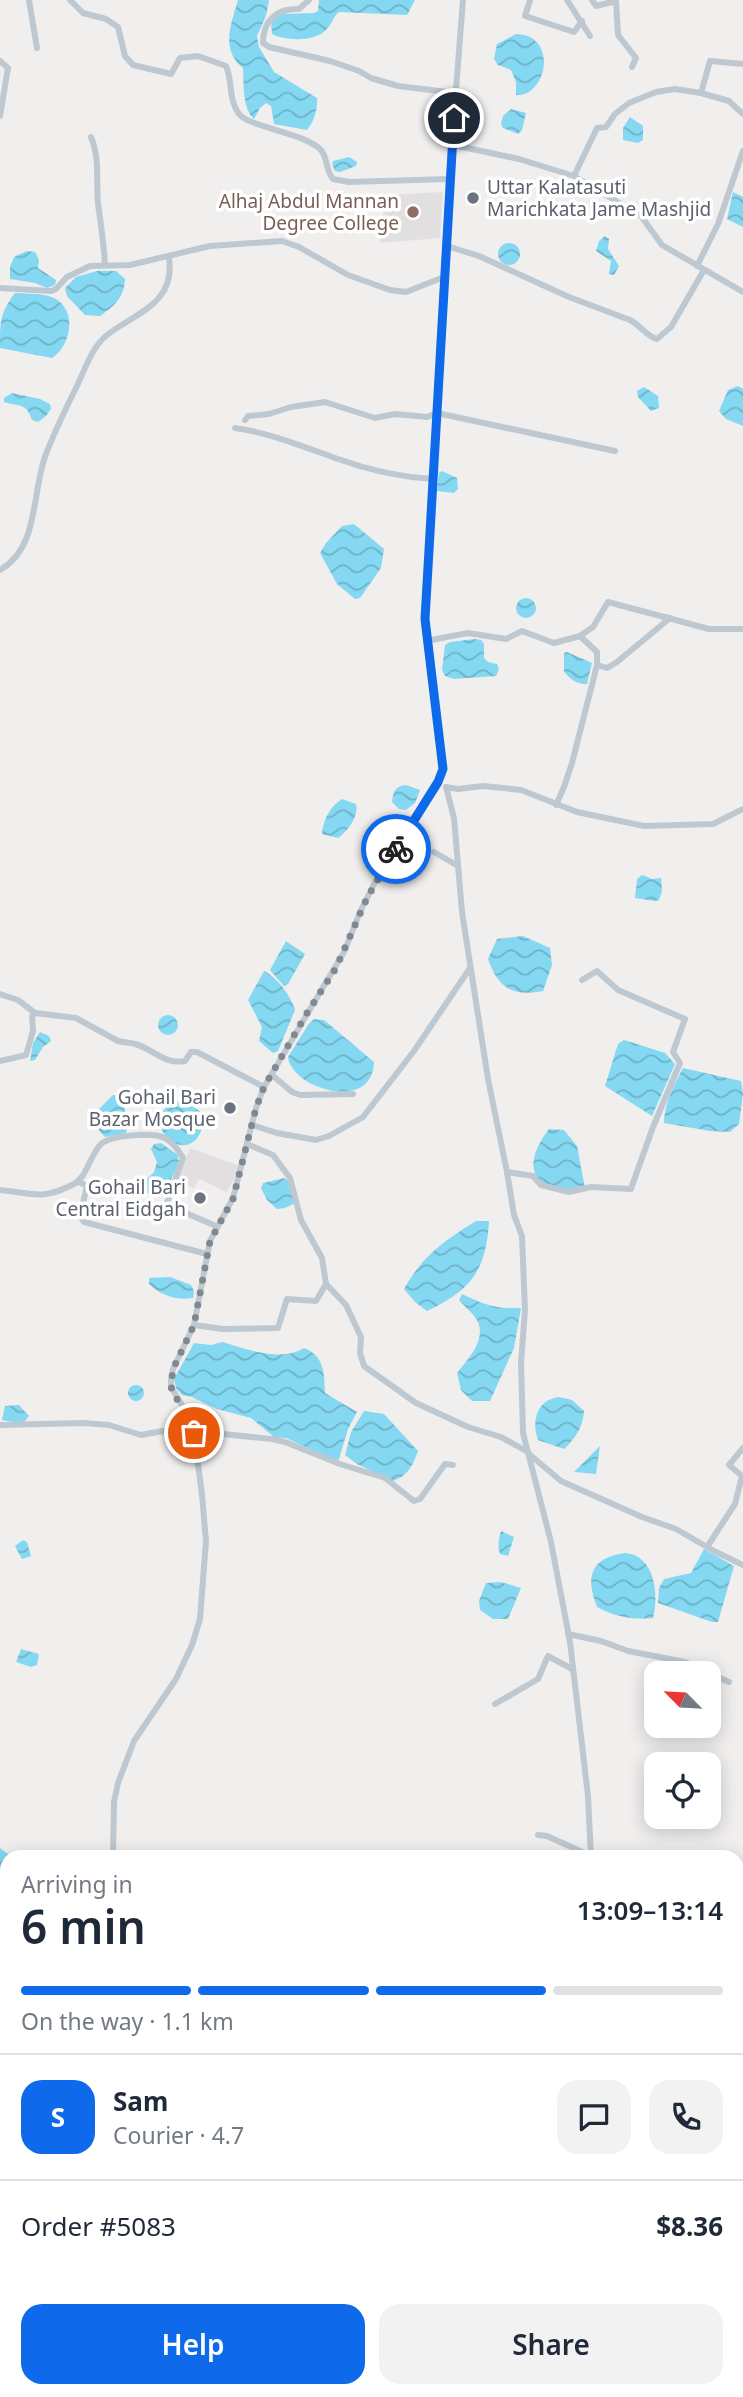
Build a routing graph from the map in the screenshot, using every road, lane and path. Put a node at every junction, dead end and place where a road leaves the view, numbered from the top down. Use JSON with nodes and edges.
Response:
{"nodes":[{"id":1,"x":29,"y":0,"type":"edge"},
{"id":2,"x":70,"y":0,"type":"edge"},
{"id":3,"x":309,"y":0,"type":"edge"},
{"id":4,"x":463,"y":0,"type":"edge"},
{"id":5,"x":530,"y":0,"type":"edge"},
{"id":6,"x":568,"y":0,"type":"edge"},
{"id":7,"x":592,"y":0,"type":"edge"},
{"id":8,"x":616,"y":0,"type":"edge"},
{"id":9,"x":582,"y":21,"type":"junction"},
{"id":10,"x":590,"y":36,"type":"dead end"},
{"id":11,"x":37,"y":47,"type":"dead end"},
{"id":12,"x":0,"y":61,"type":"edge"},
{"id":13,"x":743,"y":64,"type":"edge"},
{"id":14,"x":632,"y":67,"type":"dead end"},
{"id":15,"x":456,"y":91,"type":"junction"},
{"id":16,"x":702,"y":93,"type":"junction"},
{"id":17,"x":743,"y":114,"type":"edge"},
{"id":18,"x":0,"y":116,"type":"edge"},
{"id":19,"x":91,"y":137,"type":"dead end"},
{"id":20,"x":453,"y":145,"type":"junction"},
{"id":21,"x":743,"y":151,"type":"edge"},
{"id":22,"x":574,"y":176,"type":"junction"},
{"id":23,"x":449,"y":179,"type":"junction"},
{"id":24,"x":447,"y":246,"type":"junction"},
{"id":25,"x":169,"y":258,"type":"junction"},
{"id":26,"x":105,"y":265,"type":"junction"},
{"id":27,"x":697,"y":266,"type":"junction"},
{"id":28,"x":704,"y":270,"type":"junction"},
{"id":29,"x":444,"y":277,"type":"junction"},
{"id":30,"x":0,"y":288,"type":"edge"},
{"id":31,"x":743,"y":292,"type":"edge"},
{"id":32,"x":437,"y":413,"type":"junction"},
{"id":33,"x":245,"y":420,"type":"dead end"},
{"id":34,"x":235,"y":428,"type":"dead end"},
{"id":35,"x":615,"y":451,"type":"dead end"},
{"id":36,"x":433,"y":478,"type":"junction"},
{"id":37,"x":0,"y":570,"type":"edge"},
{"id":38,"x":670,"y":618,"type":"junction"},
{"id":39,"x":743,"y":629,"type":"edge"},
{"id":40,"x":580,"y":636,"type":"junction"},
{"id":41,"x":426,"y":641,"type":"junction"},
{"id":42,"x":597,"y":664,"type":"junction"},
{"id":43,"x":438,"y":782,"type":"junction"},
{"id":44,"x":446,"y":787,"type":"junction"},
{"id":45,"x":556,"y":804,"type":"junction"},
{"id":46,"x":743,"y":809,"type":"edge"},
{"id":47,"x":434,"y":852,"type":"dead end"},
{"id":48,"x":458,"y":866,"type":"junction"},
{"id":49,"x":470,"y":968,"type":"junction"},
{"id":50,"x":582,"y":980,"type":"dead end"},
{"id":51,"x":0,"y":994,"type":"edge"},
{"id":52,"x":35,"y":1013,"type":"junction"},
{"id":53,"x":0,"y":1061,"type":"edge"},
{"id":54,"x":272,"y":1075,"type":"junction"},
{"id":55,"x":264,"y":1087,"type":"junction"},
{"id":56,"x":353,"y":1094,"type":"dead end"},
{"id":57,"x":252,"y":1125,"type":"junction"},
{"id":58,"x":247,"y":1143,"type":"junction"},
{"id":59,"x":508,"y":1172,"type":"junction"},
{"id":60,"x":79,"y":1182,"type":"junction"},
{"id":61,"x":0,"y":1190,"type":"edge"},
{"id":62,"x":216,"y":1226,"type":"junction"},
{"id":63,"x":206,"y":1254,"type":"junction"},
{"id":64,"x":326,"y":1284,"type":"junction"},
{"id":65,"x":194,"y":1325,"type":"junction"},
{"id":66,"x":0,"y":1425,"type":"edge"},
{"id":67,"x":194,"y":1433,"type":"junction"},
{"id":68,"x":743,"y":1448,"type":"edge"},
{"id":69,"x":528,"y":1452,"type":"junction"},
{"id":70,"x":453,"y":1465,"type":"dead end"},
{"id":71,"x":708,"y":1547,"type":"junction"},
{"id":72,"x":743,"y":1565,"type":"edge"},
{"id":73,"x":568,"y":1634,"type":"junction"},
{"id":74,"x":572,"y":1669,"type":"junction"},
{"id":75,"x":729,"y":1682,"type":"dead end"},
{"id":76,"x":495,"y":1704,"type":"dead end"},
{"id":77,"x":538,"y":1835,"type":"dead end"},
{"id":78,"x":572,"y":1847,"type":"junction"},
{"id":79,"x":114,"y":1850,"type":"edge"},
{"id":80,"x":571,"y":1850,"type":"edge"},
{"id":81,"x":578,"y":1850,"type":"edge"},
{"id":82,"x":591,"y":1850,"type":"edge"}],
"edges":[{"from":1,"to":11,"type":"street"},
{"from":2,"to":23,"type":"street"},
{"from":3,"to":15,"type":"street"},
{"from":4,"to":15,"type":"street"},
{"from":5,"to":9,"type":"street"},
{"from":6,"to":9,"type":"street"},
{"from":7,"to":8,"type":"street"},
{"from":8,"to":14,"type":"street"},
{"from":9,"to":10,"type":"street"},
{"from":12,"to":18,"type":"street"},
{"from":13,"to":16,"type":"street"},
{"from":15,"to":20,"type":"street"},
{"from":16,"to":17,"type":"street"},
{"from":16,"to":22,"type":"street"},
{"from":19,"to":26,"type":"street"},
{"from":20,"to":22,"type":"street"},
{"from":20,"to":23,"type":"street"},
{"from":21,"to":27,"type":"street"},
{"from":22,"to":27,"type":"street"},
{"from":23,"to":24,"type":"street"},
{"from":24,"to":28,"type":"street"},
{"from":24,"to":29,"type":"street"},
{"from":25,"to":26,"type":"street"},
{"from":25,"to":29,"type":"street"},
{"from":25,"to":37,"type":"street"},
{"from":26,"to":30,"type":"street"},
{"from":27,"to":28,"type":"street"},
{"from":28,"to":31,"type":"street"},
{"from":29,"to":32,"type":"street"},
{"from":32,"to":33,"type":"street"},
{"from":32,"to":35,"type":"street"},
{"from":32,"to":36,"type":"street"},
{"from":34,"to":36,"type":"street"},
{"from":36,"to":41,"type":"street"},
{"from":38,"to":39,"type":"street"},
{"from":38,"to":40,"type":"street"},
{"from":38,"to":42,"type":"street"},
{"from":40,"to":41,"type":"street"},
{"from":40,"to":42,"type":"street"},
{"from":41,"to":43,"type":"street"},
{"from":42,"to":45,"type":"street"},
{"from":43,"to":44,"type":"street"},
{"from":43,"to":54,"type":"street"},
{"from":44,"to":45,"type":"street"},
{"from":44,"to":48,"type":"street"},
{"from":45,"to":46,"type":"street"},
{"from":47,"to":48,"type":"street"},
{"from":48,"to":49,"type":"street"},
{"from":49,"to":57,"type":"street"},
{"from":49,"to":59,"type":"street"},
{"from":50,"to":59,"type":"street"},
{"from":51,"to":52,"type":"street"},
{"from":52,"to":53,"type":"street"},
{"from":52,"to":55,"type":"street"},
{"from":54,"to":55,"type":"street"},
{"from":54,"to":56,"type":"street"},
{"from":55,"to":57,"type":"street"},
{"from":57,"to":58,"type":"street"},
{"from":58,"to":62,"type":"street"},
{"from":58,"to":64,"type":"street"},
{"from":59,"to":69,"type":"street"},
{"from":60,"to":61,"type":"street"},
{"from":60,"to":62,"type":"street"},
{"from":60,"to":63,"type":"street"},
{"from":62,"to":63,"type":"street"},
{"from":63,"to":65,"type":"street"},
{"from":64,"to":65,"type":"street"},
{"from":64,"to":69,"type":"street"},
{"from":65,"to":67,"type":"street"},
{"from":66,"to":67,"type":"street"},
{"from":67,"to":70,"type":"street"},
{"from":67,"to":79,"type":"street"},
{"from":68,"to":71,"type":"street"},
{"from":69,"to":71,"type":"street"},
{"from":69,"to":73,"type":"street"},
{"from":71,"to":72,"type":"street"},
{"from":73,"to":74,"type":"street"},
{"from":73,"to":75,"type":"street"},
{"from":74,"to":76,"type":"street"},
{"from":74,"to":82,"type":"street"},
{"from":77,"to":78,"type":"street"},
{"from":78,"to":80,"type":"street"},
{"from":78,"to":81,"type":"street"}]}
